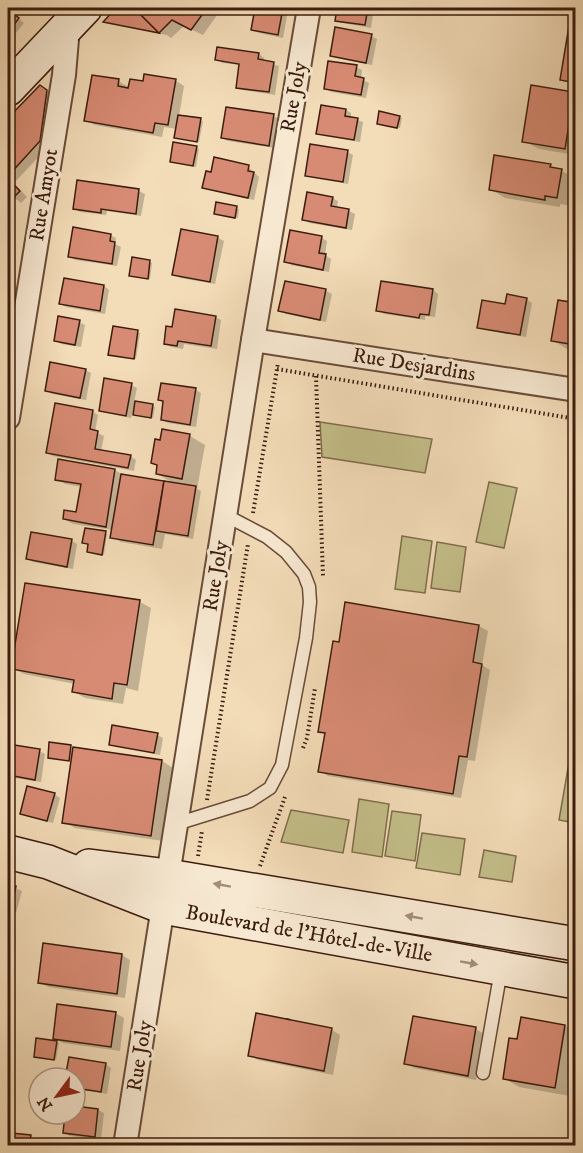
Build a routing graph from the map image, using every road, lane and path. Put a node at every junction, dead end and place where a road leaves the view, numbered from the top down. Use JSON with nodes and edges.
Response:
{"nodes":[{"id":1,"x":309,"y":8,"type":"edge"},
{"id":2,"x":75,"y":14,"type":"edge"},
{"id":3,"x":8,"y":89,"type":"edge"},
{"id":4,"x":253,"y":340,"type":"junction"},
{"id":5,"x":281,"y":345,"type":"junction"},
{"id":6,"x":277,"y":369,"type":"junction"},
{"id":7,"x":576,"y":390,"type":"edge"},
{"id":8,"x":8,"y":418,"type":"edge"},
{"id":9,"x":576,"y":419,"type":"edge"},
{"id":10,"x":225,"y":514,"type":"junction"},
{"id":11,"x":251,"y":528,"type":"junction"},
{"id":12,"x":205,"y":815,"type":"junction"},
{"id":13,"x":176,"y":824,"type":"junction"},
{"id":14,"x":8,"y":852,"type":"edge"},
{"id":15,"x":48,"y":862,"type":"junction"},
{"id":16,"x":181,"y":878,"type":"junction"},
{"id":17,"x":164,"y":907,"type":"junction"},
{"id":18,"x":576,"y":944,"type":"edge"},
{"id":19,"x":501,"y":969,"type":"junction"},
{"id":20,"x":576,"y":982,"type":"edge"},
{"id":21,"x":483,"y":1073,"type":"dead end"},
{"id":22,"x":125,"y":1146,"type":"edge"}],
"edges":[{"from":1,"to":4,"type":"street","name":"Rue Joly"},
{"from":2,"to":3,"type":"main road"},
{"from":2,"to":8,"type":"street","name":"Rue Amyot"},
{"from":4,"to":5,"type":"street","name":"Rue Desjardins"},
{"from":4,"to":10,"type":"street","name":"Rue Joly"},
{"from":5,"to":6,"type":"path"},
{"from":5,"to":7,"type":"street","name":"Rue Desjardins"},
{"from":6,"to":9,"type":"path"},
{"from":6,"to":11,"type":"path"},
{"from":10,"to":11,"type":"lane"},
{"from":10,"to":13,"type":"street","name":"Rue Joly"},
{"from":11,"to":12,"type":"path"},
{"from":11,"to":12,"type":"lane"},
{"from":12,"to":13,"type":"lane"},
{"from":12,"to":16,"type":"path"},
{"from":13,"to":16,"type":"street","name":"Rue Joly"},
{"from":14,"to":15,"type":"main road","name":"Boulevard de l'Hôtel-de-Ville"},
{"from":15,"to":16,"type":"main road","name":"Boulevard de l'Hôtel-de-Ville"},
{"from":15,"to":17,"type":"main road","name":"Boulevard de l'Hôtel-de-Ville"},
{"from":16,"to":17,"type":"street","name":"Rue Joly"},
{"from":18,"to":16,"type":"main road","name":"Boulevard de l'Hôtel-de-Ville","one_way":true},
{"from":17,"to":19,"type":"main road","name":"Boulevard de l'Hôtel-de-Ville","one_way":true},
{"from":17,"to":22,"type":"street","name":"Rue Joly"},
{"from":19,"to":20,"type":"main road","name":"Boulevard de l'Hôtel-de-Ville"},
{"from":19,"to":21,"type":"lane"}]}
